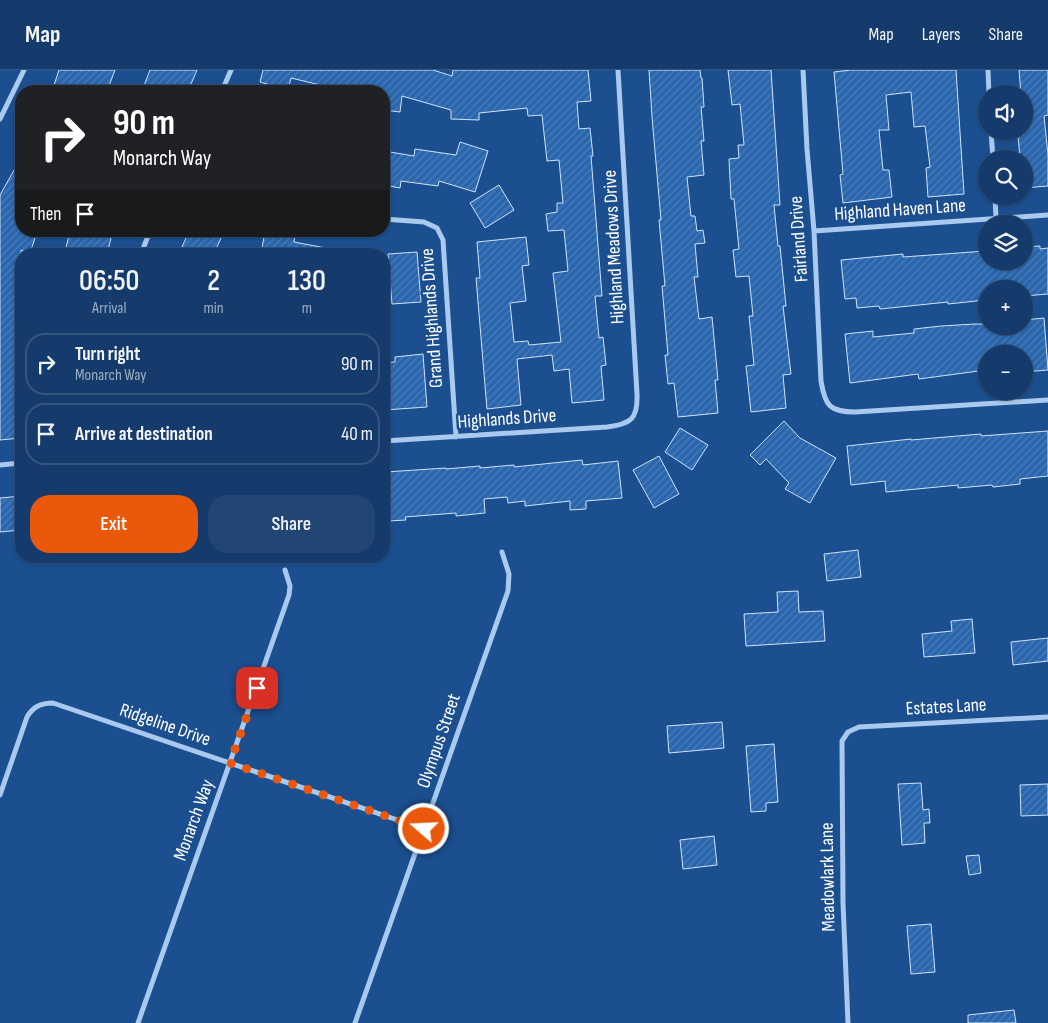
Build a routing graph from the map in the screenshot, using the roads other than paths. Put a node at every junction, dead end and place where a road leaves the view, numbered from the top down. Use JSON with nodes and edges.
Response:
{"nodes":[{"id":1,"x":24,"y":70,"type":"edge"},
{"id":2,"x":231,"y":70,"type":"edge"},
{"id":3,"x":618,"y":70,"type":"edge"},
{"id":4,"x":803,"y":70,"type":"edge"},
{"id":5,"x":988,"y":70,"type":"edge"},
{"id":6,"x":17,"y":85,"type":"edge"},
{"id":7,"x":225,"y":85,"type":"edge"},
{"id":8,"x":989,"y":85,"type":"edge"},
{"id":9,"x":15,"y":88,"type":"edge"},
{"id":10,"x":0,"y":119,"type":"edge"},
{"id":11,"x":1048,"y":215,"type":"edge"},
{"id":12,"x":1033,"y":216,"type":"edge"},
{"id":13,"x":390,"y":219,"type":"edge"},
{"id":14,"x":978,"y":219,"type":"edge"},
{"id":15,"x":814,"y":231,"type":"junction"},
{"id":16,"x":1048,"y":400,"type":"edge"},
{"id":17,"x":631,"y":420,"type":"joint"},
{"id":18,"x":456,"y":437,"type":"junction"},
{"id":19,"x":390,"y":442,"type":"edge"},
{"id":20,"x":15,"y":464,"type":"edge"},
{"id":21,"x":0,"y":465,"type":"edge"},
{"id":22,"x":502,"y":552,"type":"dead end"},
{"id":23,"x":285,"y":570,"type":"dead end"},
{"id":24,"x":1048,"y":717,"type":"edge"},
{"id":25,"x":848,"y":732,"type":"joint"},
{"id":26,"x":230,"y":763,"type":"junction"},
{"id":27,"x":0,"y":795,"type":"edge"},
{"id":28,"x":424,"y":829,"type":"junction"},
{"id":29,"x":138,"y":1023,"type":"edge"},
{"id":30,"x":355,"y":1023,"type":"edge"},
{"id":31,"x":848,"y":1023,"type":"edge"}],
"edges":[{"from":1,"to":6,"type":"street"},
{"from":2,"to":7,"type":"street"},
{"from":3,"to":17,"type":"street","name":"Highland Meadows Drive"},
{"from":4,"to":15,"type":"street","name":"Fairland Drive"},
{"from":5,"to":8,"type":"street"},
{"from":9,"to":10,"type":"street"},
{"from":11,"to":12,"type":"street","name":"Highland Haven Lane"},
{"from":13,"to":18,"type":"street","name":"Grand Highlands Drive"},
{"from":14,"to":15,"type":"street","name":"Highland Haven Lane"},
{"from":15,"to":16,"type":"street","name":"Fairland Drive"},
{"from":17,"to":18,"type":"street","name":"Highlands Drive"},
{"from":18,"to":19,"type":"street","name":"Highlands Drive"},
{"from":20,"to":21,"type":"street"},
{"from":22,"to":28,"type":"street","name":"Olympus Street"},
{"from":23,"to":26,"type":"street","name":"Monarch Way"},
{"from":24,"to":25,"type":"street","name":"Estates Lane"},
{"from":25,"to":31,"type":"street","name":"Meadowlark Lane"},
{"from":26,"to":27,"type":"street","name":"Ridgeline Drive"},
{"from":26,"to":28,"type":"street","name":"Ridgeline Drive"},
{"from":26,"to":29,"type":"street","name":"Monarch Way"},
{"from":28,"to":30,"type":"street","name":"Olympus Street"}]}
